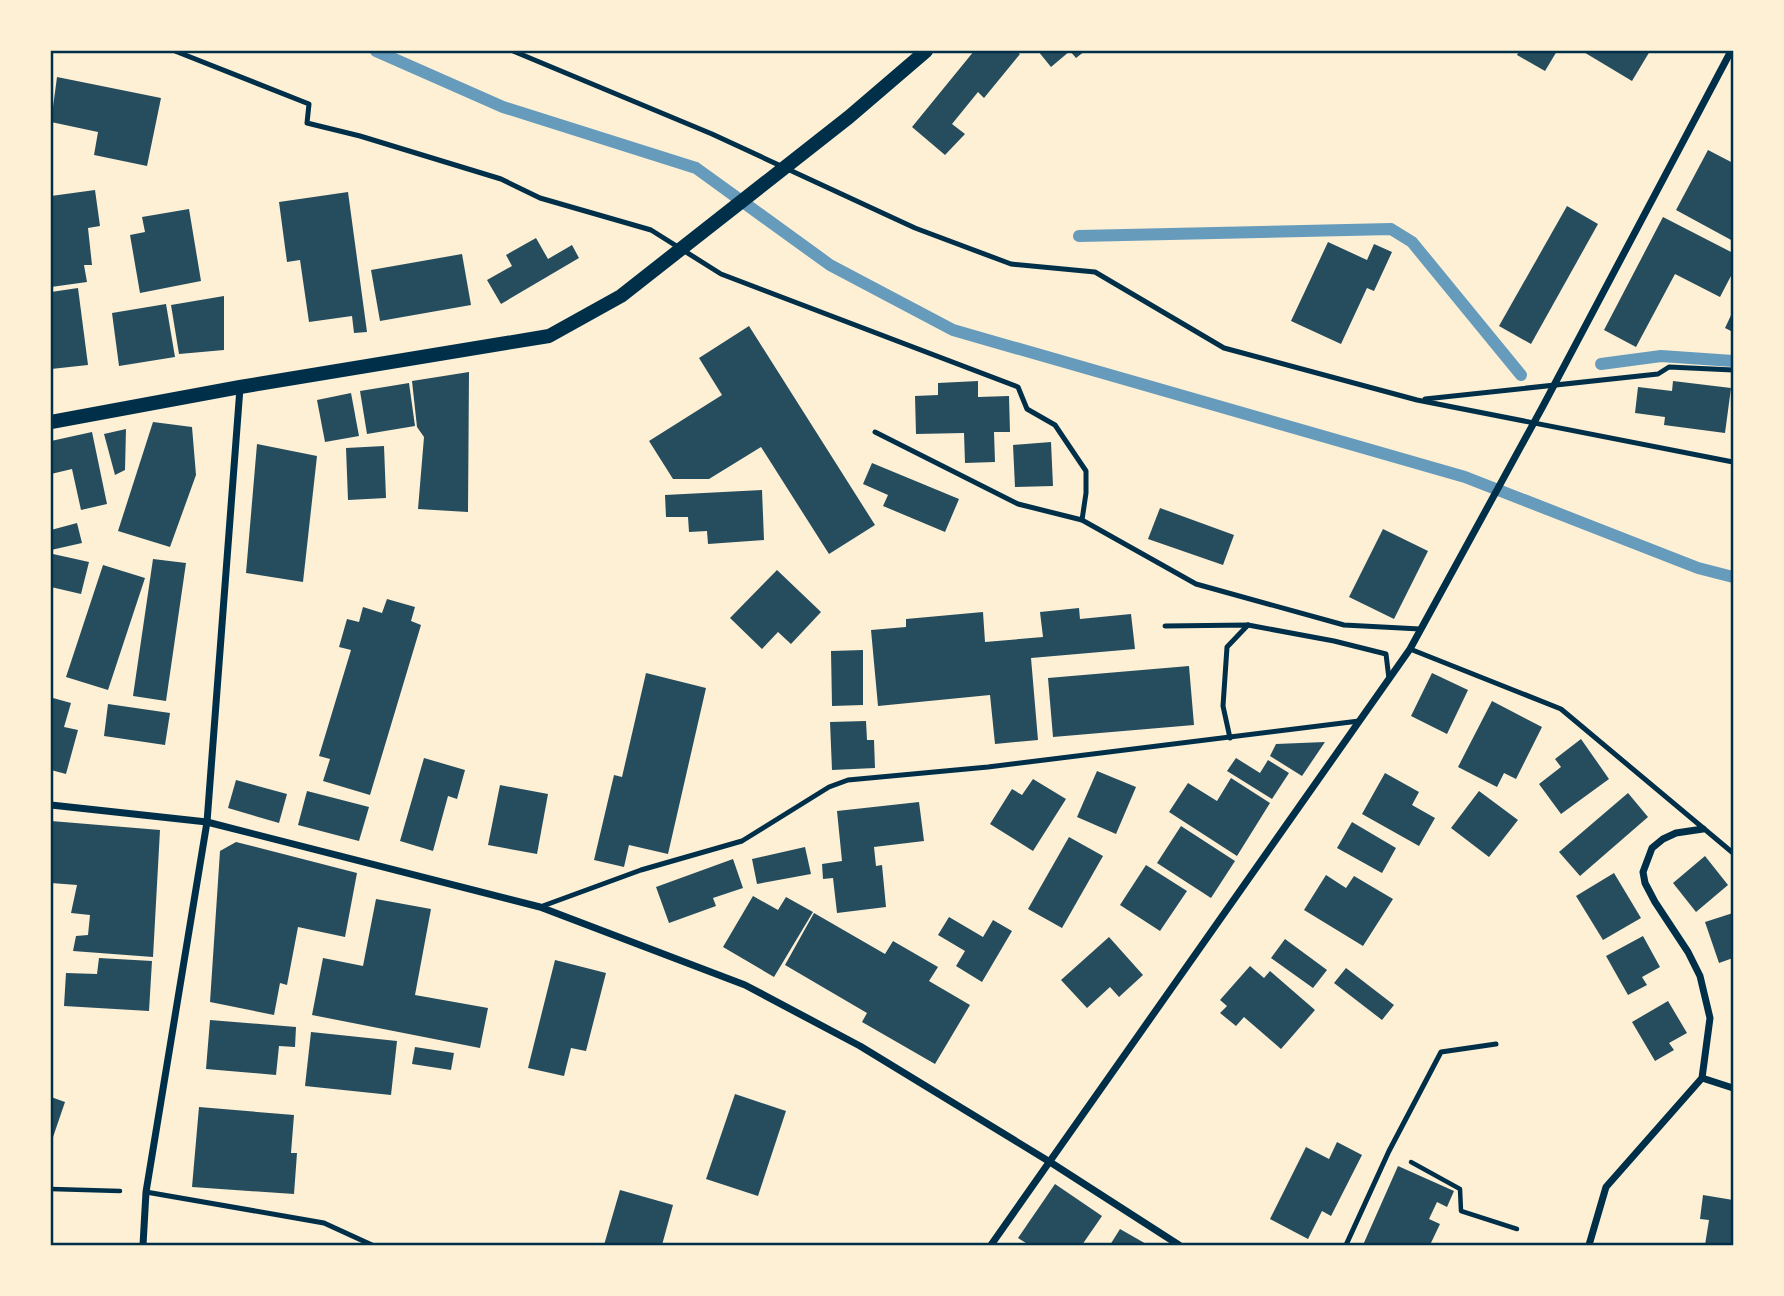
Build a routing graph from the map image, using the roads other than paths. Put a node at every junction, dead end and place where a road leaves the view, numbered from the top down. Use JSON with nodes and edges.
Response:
{"nodes":[{"id":1,"x":175,"y":51,"type":"edge"},
{"id":2,"x":513,"y":51,"type":"edge"},
{"id":3,"x":926,"y":51,"type":"edge"},
{"id":4,"x":1731,"y":51,"type":"edge"},
{"id":5,"x":1733,"y":370,"type":"edge"},
{"id":6,"x":1553,"y":385,"type":"junction"},
{"id":7,"x":240,"y":387,"type":"junction"},
{"id":8,"x":1417,"y":400,"type":"junction"},
{"id":9,"x":51,"y":422,"type":"edge"},
{"id":10,"x":875,"y":432,"type":"dead end"},
{"id":11,"x":1733,"y":462,"type":"edge"},
{"id":12,"x":1082,"y":520,"type":"junction"},
{"id":13,"x":1248,"y":625,"type":"junction"},
{"id":14,"x":1165,"y":626,"type":"dead end"},
{"id":15,"x":1420,"y":629,"type":"junction"},
{"id":16,"x":1410,"y":649,"type":"junction"},
{"id":17,"x":1389,"y":679,"type":"junction"},
{"id":18,"x":1359,"y":721,"type":"junction"},
{"id":19,"x":1230,"y":738,"type":"junction"},
{"id":20,"x":51,"y":805,"type":"edge"},
{"id":21,"x":207,"y":822,"type":"junction"},
{"id":22,"x":1703,"y":829,"type":"junction"},
{"id":23,"x":1733,"y":853,"type":"edge"},
{"id":24,"x":540,"y":907,"type":"junction"},
{"id":25,"x":1496,"y":1044,"type":"dead end"},
{"id":26,"x":1702,"y":1078,"type":"junction"},
{"id":27,"x":1733,"y":1088,"type":"edge"},
{"id":28,"x":1050,"y":1162,"type":"junction"},
{"id":29,"x":146,"y":1192,"type":"junction"},
{"id":30,"x":144,"y":1245,"type":"edge"},
{"id":31,"x":372,"y":1245,"type":"edge"},
{"id":32,"x":991,"y":1245,"type":"edge"},
{"id":33,"x":1179,"y":1245,"type":"edge"},
{"id":34,"x":1346,"y":1245,"type":"edge"},
{"id":35,"x":1589,"y":1245,"type":"edge"}],
"edges":[{"from":1,"to":12,"type":"lane"},
{"from":2,"to":8,"type":"lane"},
{"from":3,"to":7,"type":"main road"},
{"from":4,"to":6,"type":"street"},
{"from":5,"to":6,"type":"lane"},
{"from":6,"to":8,"type":"lane"},
{"from":6,"to":15,"type":"street"},
{"from":7,"to":9,"type":"main road"},
{"from":7,"to":21,"type":"street"},
{"from":8,"to":11,"type":"lane"},
{"from":10,"to":12,"type":"lane"},
{"from":12,"to":15,"type":"lane"},
{"from":13,"to":14,"type":"lane"},
{"from":13,"to":17,"type":"lane"},
{"from":13,"to":19,"type":"lane"},
{"from":15,"to":16,"type":"street"},
{"from":16,"to":17,"type":"street"},
{"from":16,"to":22,"type":"lane"},
{"from":17,"to":18,"type":"street"},
{"from":18,"to":19,"type":"lane"},
{"from":18,"to":28,"type":"street"},
{"from":19,"to":24,"type":"lane"},
{"from":20,"to":21,"type":"street"},
{"from":21,"to":24,"type":"street"},
{"from":21,"to":29,"type":"street"},
{"from":22,"to":23,"type":"lane"},
{"from":22,"to":26,"type":"street"},
{"from":24,"to":28,"type":"street"},
{"from":25,"to":34,"type":"lane"},
{"from":26,"to":27,"type":"street"},
{"from":26,"to":35,"type":"street"},
{"from":28,"to":32,"type":"street"},
{"from":28,"to":33,"type":"street"},
{"from":29,"to":30,"type":"street"},
{"from":29,"to":31,"type":"lane"}]}
